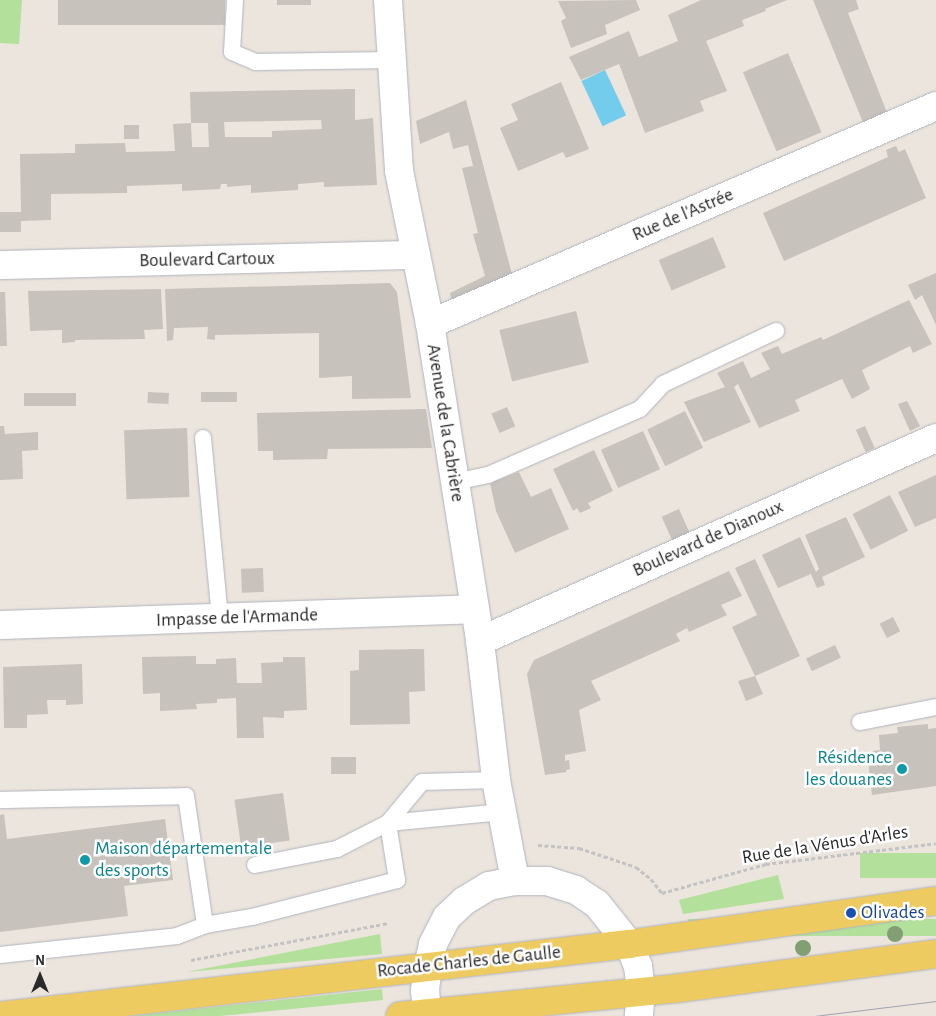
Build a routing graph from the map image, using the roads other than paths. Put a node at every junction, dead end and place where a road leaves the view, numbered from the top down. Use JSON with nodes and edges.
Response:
{"nodes":[{"id":1,"x":235,"y":0,"type":"edge"},
{"id":2,"x":388,"y":0,"type":"edge"},
{"id":3,"x":392,"y":60,"type":"junction"},
{"id":4,"x":936,"y":106,"type":"edge"},
{"id":5,"x":415,"y":255,"type":"junction"},
{"id":6,"x":0,"y":265,"type":"edge"},
{"id":7,"x":430,"y":324,"type":"junction"},
{"id":8,"x":776,"y":331,"type":"dead end"},
{"id":9,"x":203,"y":438,"type":"dead end"},
{"id":10,"x":936,"y":438,"type":"edge"},
{"id":11,"x":455,"y":482,"type":"junction"},
{"id":12,"x":475,"y":609,"type":"junction"},
{"id":13,"x":220,"y":618,"type":"junction"},
{"id":14,"x":0,"y":625,"type":"edge"},
{"id":15,"x":480,"y":641,"type":"junction"},
{"id":16,"x":936,"y":707,"type":"edge"},
{"id":17,"x":860,"y":722,"type":"dead end"},
{"id":18,"x":496,"y":780,"type":"junction"},
{"id":19,"x":0,"y":800,"type":"edge"},
{"id":20,"x":502,"y":812,"type":"junction"},
{"id":21,"x":388,"y":823,"type":"junction"},
{"id":22,"x":255,"y":865,"type":"dead end"},
{"id":23,"x":515,"y":881,"type":"junction"},
{"id":24,"x":936,"y":900,"type":"edge"},
{"id":25,"x":205,"y":925,"type":"junction"},
{"id":26,"x":629,"y":944,"type":"junction"},
{"id":27,"x":936,"y":954,"type":"edge"},
{"id":28,"x":0,"y":955,"type":"edge"},
{"id":29,"x":428,"y":966,"type":"junction"},
{"id":30,"x":640,"y":1004,"type":"edge"},
{"id":31,"x":427,"y":1015,"type":"edge"},
{"id":32,"x":1,"y":1016,"type":"edge"},
{"id":33,"x":400,"y":1016,"type":"edge"}],
"edges":[{"from":1,"to":3,"type":"lane"},
{"from":2,"to":3,"type":"street","name":"Avenue de la Cabrière"},
{"from":3,"to":5,"type":"street","name":"Avenue de la Cabrière"},
{"from":4,"to":7,"type":"street","name":"Rue de l'Astrée"},
{"from":5,"to":6,"type":"street","name":"Boulevard Cartoux"},
{"from":5,"to":7,"type":"street","name":"Avenue de la Cabrière"},
{"from":7,"to":11,"type":"street","name":"Avenue de la Cabrière"},
{"from":8,"to":11,"type":"lane"},
{"from":9,"to":13,"type":"lane"},
{"from":10,"to":15,"type":"street","name":"Boulevard de Dianoux"},
{"from":11,"to":12,"type":"street","name":"Avenue de la Cabrière"},
{"from":12,"to":13,"type":"street","name":"Impasse de l'Armande"},
{"from":12,"to":15,"type":"street","name":"Avenue de la Cabrière"},
{"from":13,"to":14,"type":"street","name":"Impasse de l'Armande"},
{"from":15,"to":18,"type":"street","name":"Avenue de la Cabrière"},
{"from":16,"to":17,"type":"lane"},
{"from":18,"to":20,"type":"street","name":"Avenue de la Cabrière"},
{"from":18,"to":21,"type":"lane"},
{"from":19,"to":25,"type":"lane"},
{"from":20,"to":21,"type":"lane"},
{"from":20,"to":23,"type":"street","name":"Avenue de la Cabrière"},
{"from":21,"to":22,"type":"lane"},
{"from":21,"to":25,"type":"lane"},
{"from":23,"to":26,"type":"street"},
{"from":23,"to":29,"type":"street"},
{"from":24,"to":26,"type":"main road","name":"Rocade Charles de Gaulle"},
{"from":25,"to":28,"type":"lane"},
{"from":26,"to":29,"type":"main road","name":"Rocade Charles de Gaulle"},
{"from":26,"to":30,"type":"street"},
{"from":27,"to":30,"type":"main road"},
{"from":29,"to":31,"type":"street"},
{"from":29,"to":32,"type":"main road","name":"Rocade Charles de Gaulle"},
{"from":30,"to":31,"type":"main road"},
{"from":31,"to":33,"type":"main road"}]}
